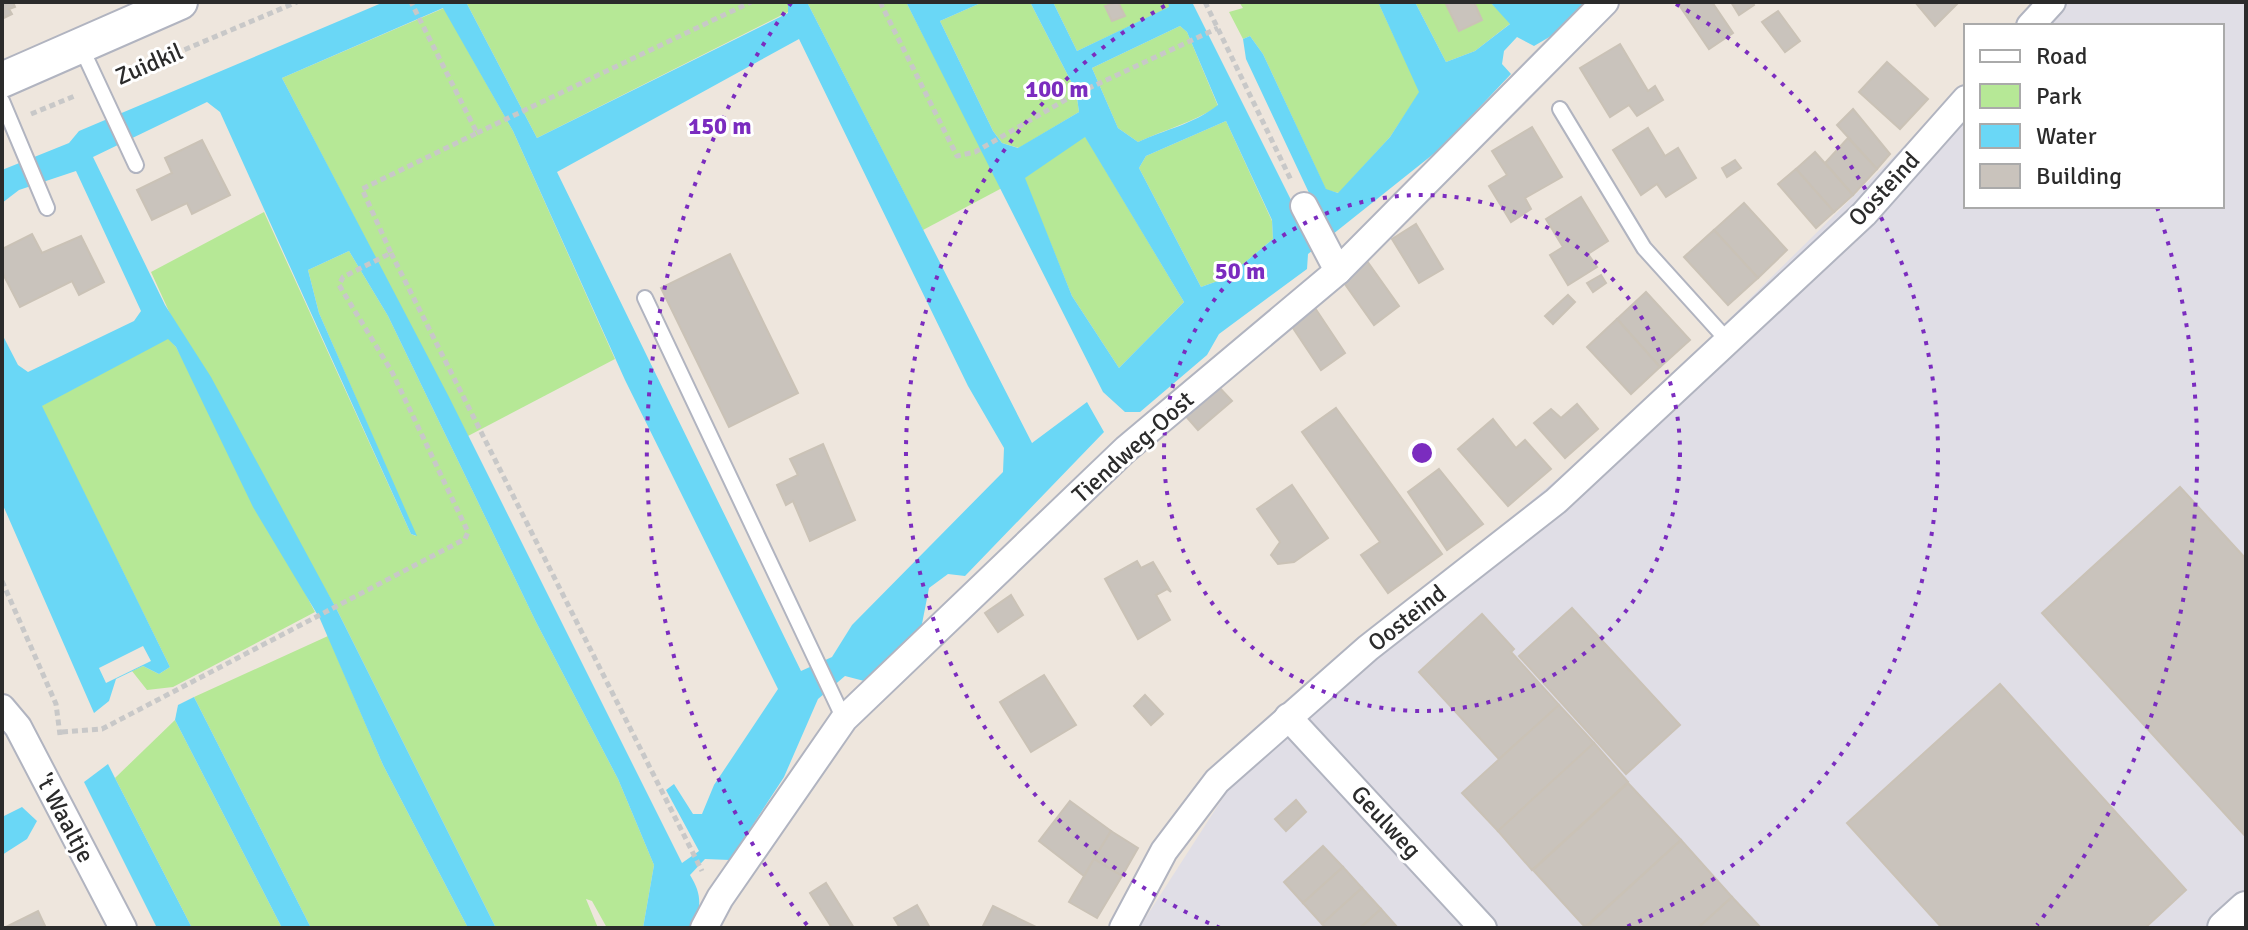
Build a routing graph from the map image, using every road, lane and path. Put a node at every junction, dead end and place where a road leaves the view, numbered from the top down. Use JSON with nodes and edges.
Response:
{"nodes":[{"id":1,"x":297,"y":2,"type":"edge"},
{"id":2,"x":411,"y":2,"type":"edge"},
{"id":3,"x":751,"y":2,"type":"edge"},
{"id":4,"x":880,"y":2,"type":"edge"},
{"id":5,"x":1205,"y":2,"type":"edge"},
{"id":6,"x":1605,"y":2,"type":"edge"},
{"id":7,"x":2052,"y":2,"type":"edge"},
{"id":8,"x":159,"y":6,"type":"edge"},
{"id":9,"x":2032,"y":24,"type":"edge"},
{"id":10,"x":1218,"y":28,"type":"junction"},
{"id":11,"x":81,"y":47,"type":"junction"},
{"id":12,"x":2,"y":80,"type":"edge"},
{"id":13,"x":98,"y":86,"type":"junction"},
{"id":14,"x":2,"y":101,"type":"edge"},
{"id":15,"x":1964,"y":101,"type":"edge"},
{"id":16,"x":1560,"y":109,"type":"dead end"},
{"id":17,"x":12,"y":124,"type":"junction"},
{"id":18,"x":477,"y":133,"type":"junction"},
{"id":19,"x":136,"y":165,"type":"dead end"},
{"id":20,"x":1304,"y":206,"type":"joint"},
{"id":21,"x":47,"y":208,"type":"dead end"},
{"id":22,"x":391,"y":253,"type":"junction"},
{"id":23,"x":1338,"y":271,"type":"junction"},
{"id":24,"x":645,"y":298,"type":"dead end"},
{"id":25,"x":1728,"y":341,"type":"junction"},
{"id":26,"x":2,"y":581,"type":"edge"},
{"id":27,"x":2,"y":710,"type":"edge"},
{"id":28,"x":840,"y":714,"type":"junction"},
{"id":29,"x":1288,"y":717,"type":"junction"},
{"id":30,"x":62,"y":732,"type":"junction"},
{"id":31,"x":35,"y":759,"type":"junction"},
{"id":32,"x":701,"y":871,"type":"dead end"},
{"id":33,"x":2246,"y":909,"type":"edge"},
{"id":34,"x":123,"y":928,"type":"edge"},
{"id":35,"x":704,"y":928,"type":"edge"},
{"id":36,"x":1123,"y":928,"type":"edge"},
{"id":37,"x":1483,"y":928,"type":"edge"},
{"id":38,"x":2225,"y":928,"type":"edge"}],
"edges":[{"from":1,"to":13,"type":"path","name":"Zuidkil"},
{"from":2,"to":18,"type":"path"},
{"from":3,"to":18,"type":"path"},
{"from":4,"to":10,"type":"path"},
{"from":5,"to":10,"type":"path"},
{"from":6,"to":23,"type":"street","name":"Tiendweg-Oost"},
{"from":7,"to":9,"type":"street"},
{"from":8,"to":11,"type":"street","name":"Zuidkil"},
{"from":10,"to":20,"type":"path"},
{"from":11,"to":12,"type":"street","name":"Zuidkil"},
{"from":11,"to":13,"type":"lane"},
{"from":13,"to":17,"type":"path","name":"Zuidkil"},
{"from":13,"to":19,"type":"lane"},
{"from":14,"to":17,"type":"lane"},
{"from":15,"to":25,"type":"street","name":"Oosteind"},
{"from":16,"to":25,"type":"lane"},
{"from":17,"to":21,"type":"lane"},
{"from":18,"to":22,"type":"path"},
{"from":20,"to":23,"type":"street"},
{"from":22,"to":30,"type":"path"},
{"from":22,"to":32,"type":"path"},
{"from":23,"to":28,"type":"street","name":"Tiendweg-Oost"},
{"from":24,"to":28,"type":"lane"},
{"from":25,"to":29,"type":"street","name":"Oosteind"},
{"from":26,"to":30,"type":"path"},
{"from":27,"to":31,"type":"street","name":"'t Waaltje"},
{"from":28,"to":35,"type":"street","name":"Tiendweg-Oost"},
{"from":29,"to":36,"type":"street","name":"Oosteind"},
{"from":29,"to":37,"type":"street","name":"Geulweg"},
{"from":30,"to":31,"type":"path"},
{"from":31,"to":34,"type":"street","name":"'t Waaltje"},
{"from":33,"to":38,"type":"street"}]}
